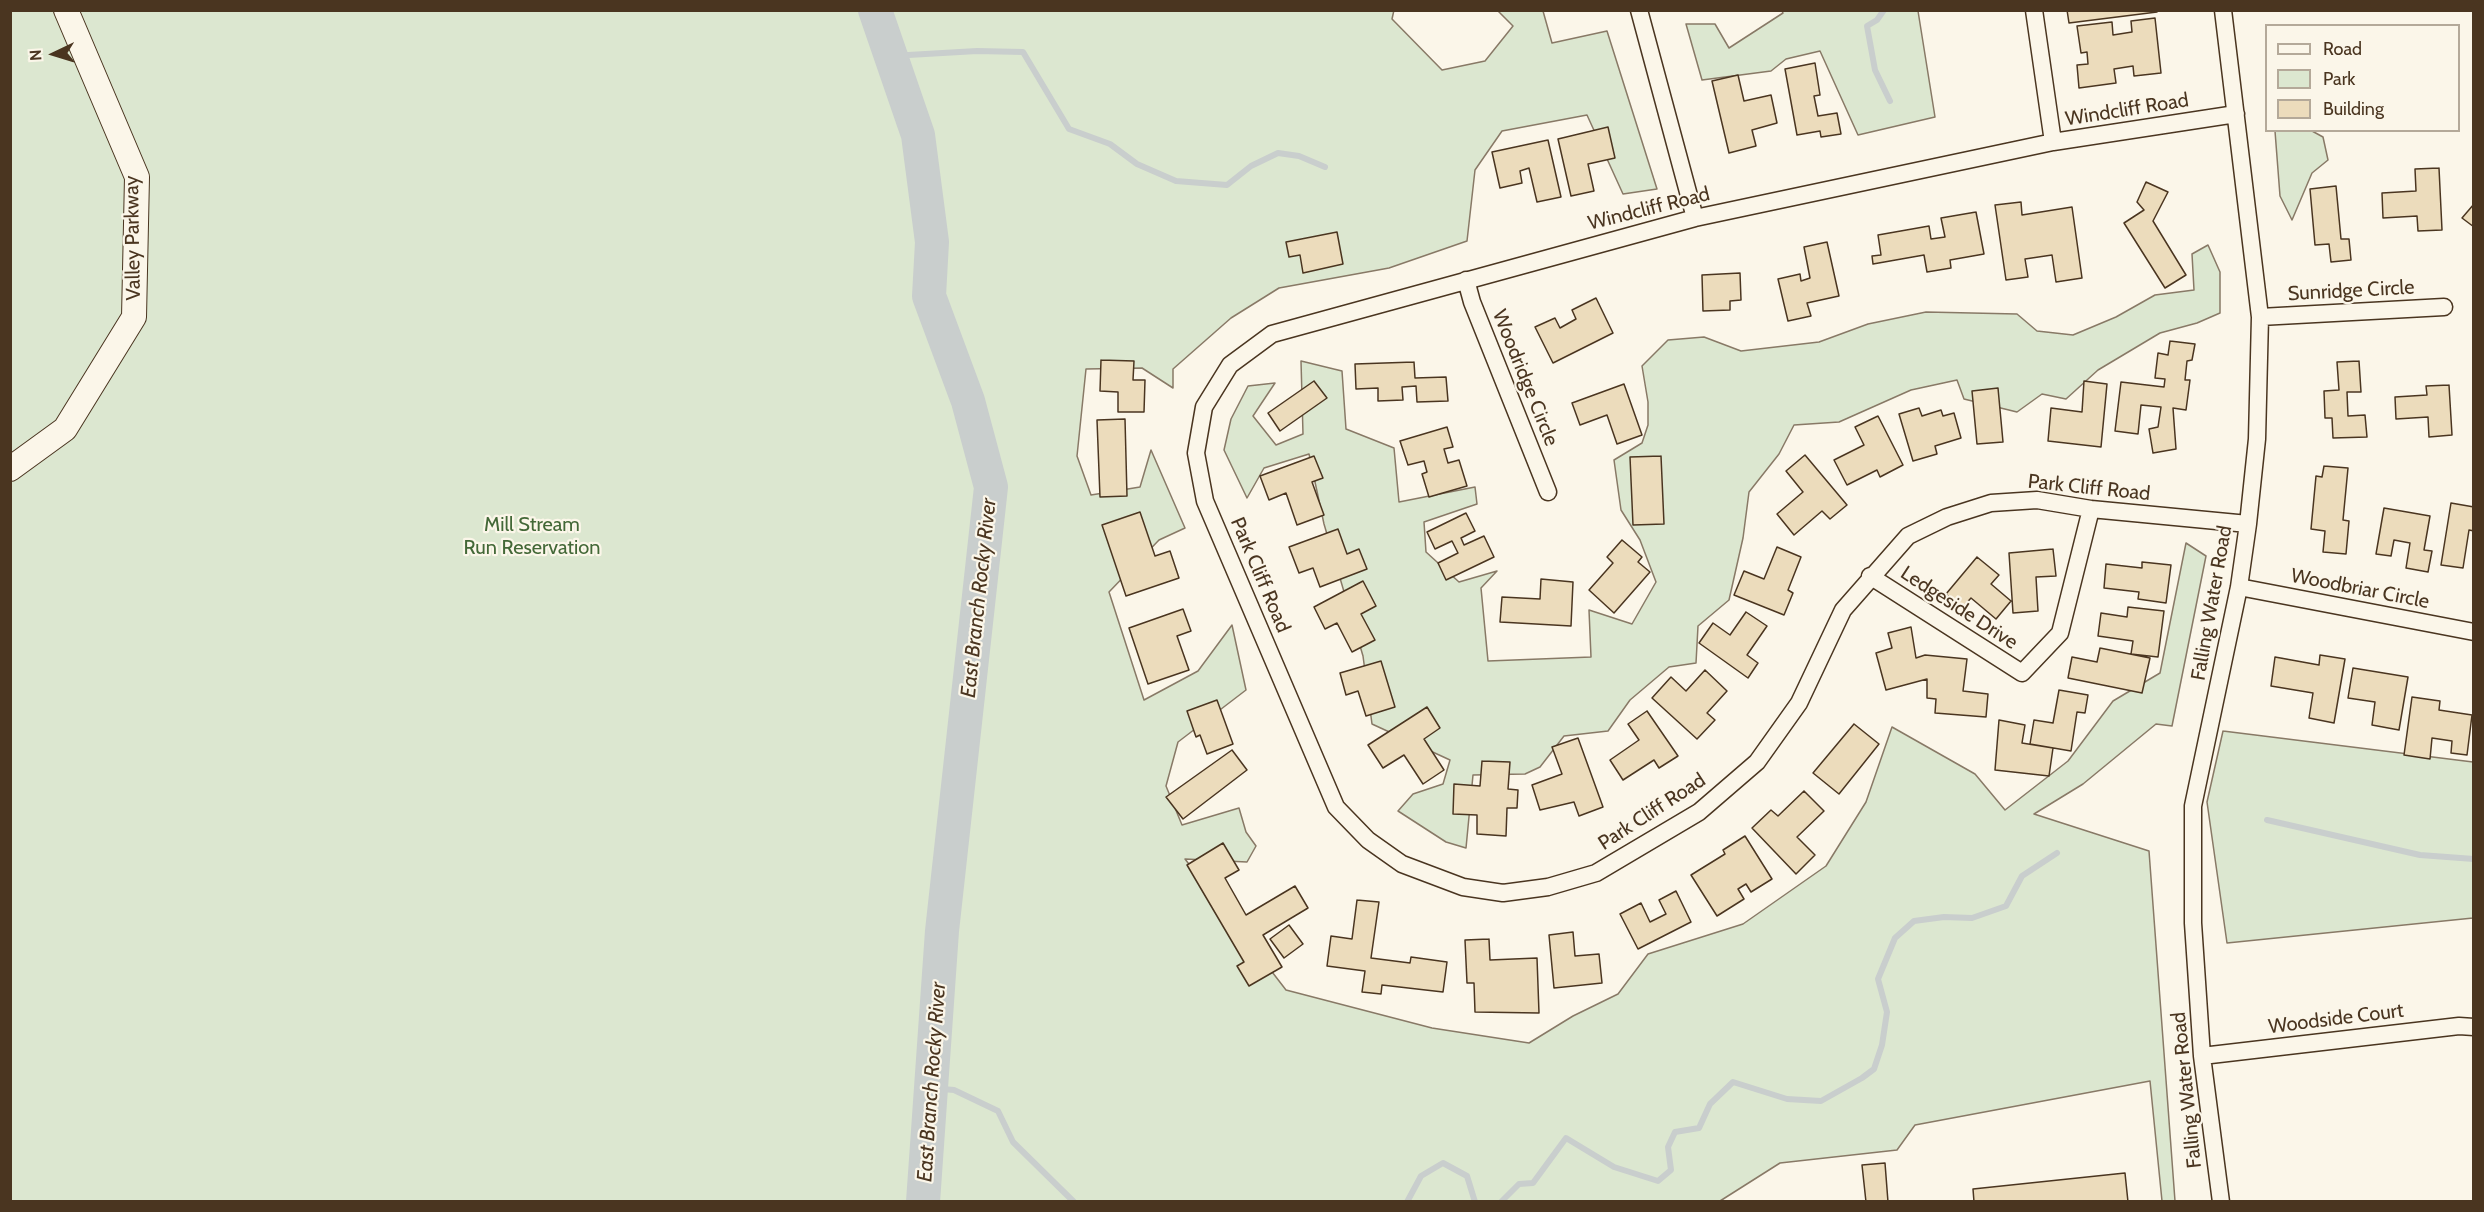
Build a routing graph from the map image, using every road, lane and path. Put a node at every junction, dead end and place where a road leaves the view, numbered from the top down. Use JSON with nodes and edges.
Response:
{"nodes":[{"id":1,"x":66,"y":10,"type":"edge"},
{"id":2,"x":1639,"y":10,"type":"edge"},
{"id":3,"x":2034,"y":10,"type":"edge"},
{"id":4,"x":2223,"y":10,"type":"edge"},
{"id":5,"x":2236,"y":114,"type":"junction"},
{"id":6,"x":2054,"y":142,"type":"junction"},
{"id":7,"x":1695,"y":218,"type":"junction"},
{"id":8,"x":1466,"y":280,"type":"junction"},
{"id":9,"x":2444,"y":307,"type":"dead end"},
{"id":10,"x":2260,"y":317,"type":"junction"},
{"id":11,"x":10,"y":469,"type":"edge"},
{"id":12,"x":1548,"y":492,"type":"dead end"},
{"id":13,"x":1205,"y":501,"type":"joint"},
{"id":14,"x":2091,"y":509,"type":"junction"},
{"id":15,"x":2248,"y":524,"type":"junction"},
{"id":16,"x":1870,"y":576,"type":"junction"},
{"id":17,"x":2239,"y":587,"type":"junction"},
{"id":18,"x":2474,"y":632,"type":"edge"},
{"id":19,"x":2474,"y":1027,"type":"edge"},
{"id":20,"x":2202,"y":1056,"type":"junction"},
{"id":21,"x":2221,"y":1202,"type":"edge"}],
"edges":[{"from":1,"to":11,"type":"street","name":"Valley Parkway"},
{"from":2,"to":7,"type":"street"},
{"from":3,"to":6,"type":"street"},
{"from":4,"to":5,"type":"street","name":"Falling Water Road"},
{"from":5,"to":6,"type":"street","name":"Windcliff Road"},
{"from":5,"to":10,"type":"street","name":"Falling Water Road"},
{"from":6,"to":7,"type":"street","name":"Windcliff Road"},
{"from":7,"to":8,"type":"street","name":"Windcliff Road"},
{"from":8,"to":12,"type":"street","name":"Woodridge Circle"},
{"from":8,"to":13,"type":"street","name":"Windcliff Road"},
{"from":9,"to":10,"type":"street","name":"Sunridge Circle"},
{"from":10,"to":15,"type":"street","name":"Falling Water Road"},
{"from":13,"to":16,"type":"street","name":"Park Cliff Road"},
{"from":14,"to":15,"type":"street","name":"Park Cliff Road"},
{"from":14,"to":16,"type":"street","name":"Park Cliff Road"},
{"from":14,"to":16,"type":"street","name":"Ledgeside Drive"},
{"from":15,"to":17,"type":"street","name":"Falling Water Road"},
{"from":17,"to":18,"type":"street","name":"Woodbriar Circle"},
{"from":17,"to":20,"type":"street","name":"Falling Water Road"},
{"from":19,"to":20,"type":"street","name":"Woodside Court"},
{"from":20,"to":21,"type":"street","name":"Falling Water Road"}]}
